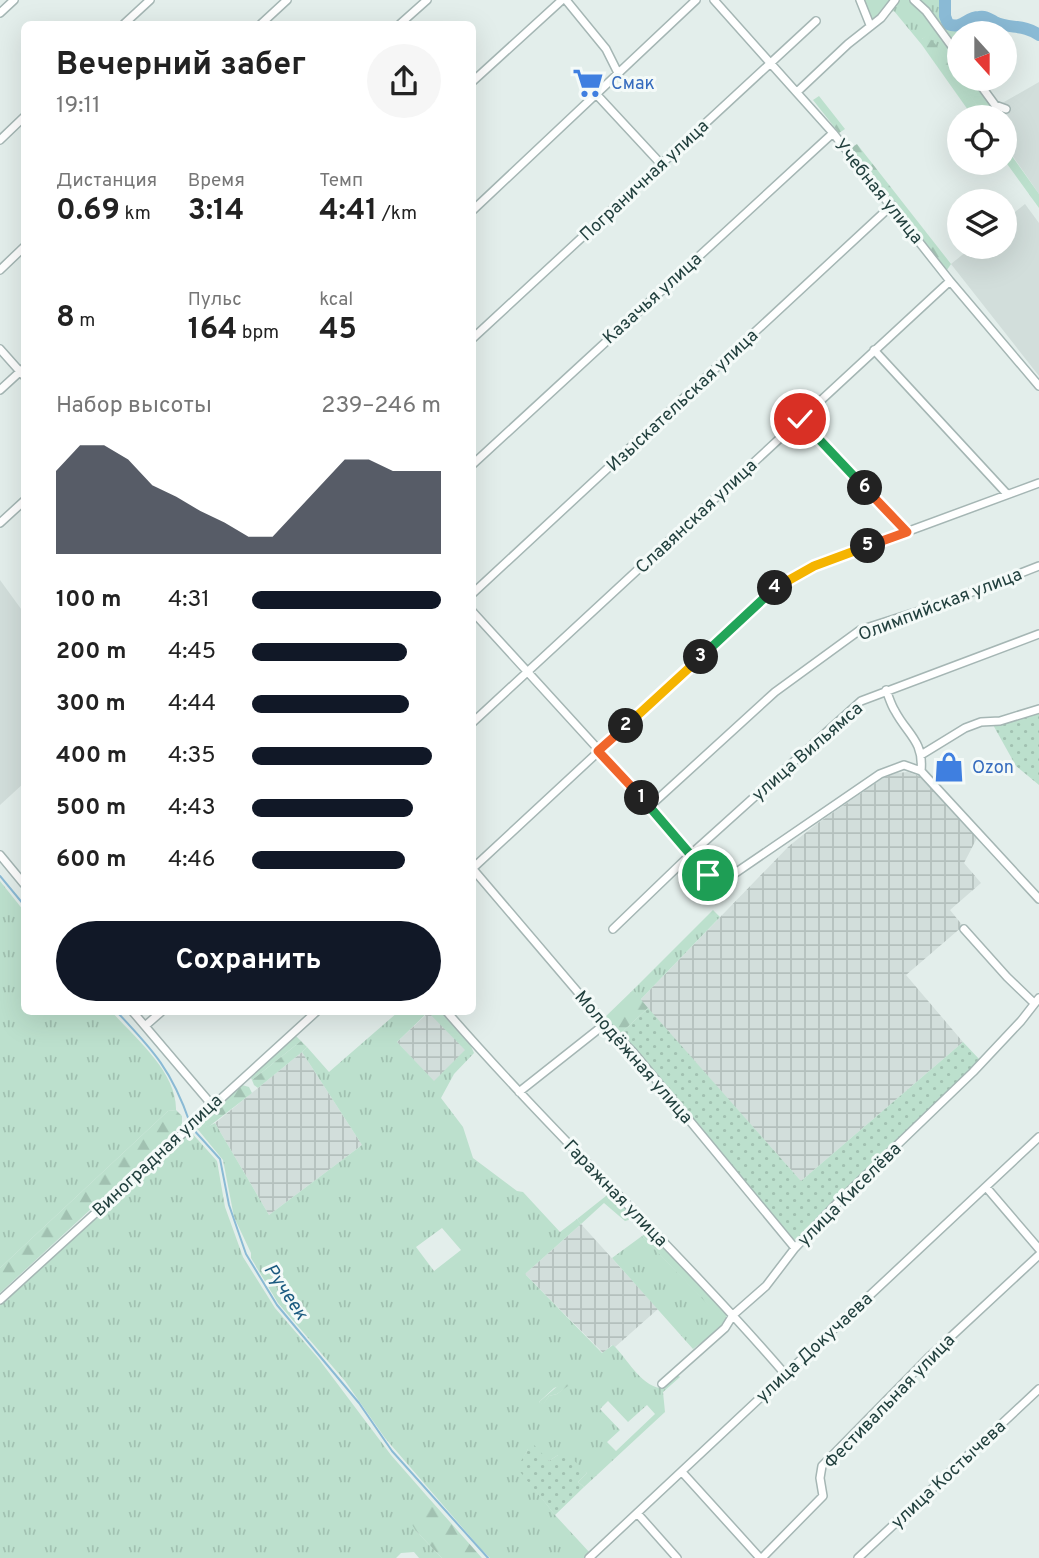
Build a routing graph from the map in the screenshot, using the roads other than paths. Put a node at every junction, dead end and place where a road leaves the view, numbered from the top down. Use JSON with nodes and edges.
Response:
{"nodes":[{"id":1,"x":14,"y":0,"type":"edge"},
{"id":2,"x":150,"y":0,"type":"edge"},
{"id":3,"x":287,"y":0,"type":"edge"},
{"id":4,"x":427,"y":0,"type":"edge"},
{"id":5,"x":564,"y":0,"type":"edge"},
{"id":6,"x":696,"y":0,"type":"edge"},
{"id":7,"x":714,"y":0,"type":"edge"},
{"id":8,"x":860,"y":0,"type":"edge"},
{"id":9,"x":895,"y":0,"type":"edge"},
{"id":10,"x":914,"y":0,"type":"edge"},
{"id":11,"x":0,"y":13,"type":"edge"},
{"id":12,"x":127,"y":21,"type":"edge"},
{"id":13,"x":264,"y":21,"type":"edge"},
{"id":14,"x":403,"y":21,"type":"edge"},
{"id":15,"x":816,"y":21,"type":"dead end"},
{"id":16,"x":870,"y":26,"type":"junction"},
{"id":17,"x":947,"y":40,"type":"edge"},
{"id":18,"x":770,"y":63,"type":"junction"},
{"id":19,"x":618,"y":73,"type":"junction"},
{"id":20,"x":476,"y":78,"type":"edge"},
{"id":21,"x":797,"y":92,"type":"junction"},
{"id":22,"x":597,"y":95,"type":"junction"},
{"id":23,"x":21,"y":120,"type":"edge"},
{"id":24,"x":833,"y":132,"type":"junction"},
{"id":25,"x":0,"y":140,"type":"edge"},
{"id":26,"x":661,"y":163,"type":"junction"},
{"id":27,"x":892,"y":205,"type":"junction"},
{"id":28,"x":476,"y":207,"type":"edge"},
{"id":29,"x":21,"y":250,"type":"edge"},
{"id":30,"x":0,"y":270,"type":"edge"},
{"id":31,"x":950,"y":281,"type":"junction"},
{"id":32,"x":476,"y":334,"type":"edge"},
{"id":33,"x":0,"y":349,"type":"edge"},
{"id":34,"x":874,"y":350,"type":"junction"},
{"id":35,"x":21,"y":370,"type":"edge"},
{"id":36,"x":21,"y":374,"type":"edge"},
{"id":37,"x":1039,"y":386,"type":"edge"},
{"id":38,"x":0,"y":390,"type":"edge"},
{"id":39,"x":800,"y":419,"type":"junction"},
{"id":40,"x":476,"y":461,"type":"edge"},
{"id":41,"x":1039,"y":483,"type":"edge"},
{"id":42,"x":1007,"y":494,"type":"junction"},
{"id":43,"x":21,"y":504,"type":"edge"},
{"id":44,"x":0,"y":523,"type":"edge"},
{"id":45,"x":907,"y":532,"type":"junction"},
{"id":46,"x":1039,"y":566,"type":"edge"},
{"id":47,"x":476,"y":590,"type":"edge"},
{"id":48,"x":476,"y":615,"type":"edge"},
{"id":49,"x":1039,"y":634,"type":"edge"},
{"id":50,"x":529,"y":671,"type":"junction"},
{"id":51,"x":886,"y":690,"type":"junction"},
{"id":52,"x":1039,"y":709,"type":"edge"},
{"id":53,"x":476,"y":719,"type":"edge"},
{"id":54,"x":598,"y":751,"type":"junction"},
{"id":55,"x":921,"y":755,"type":"junction"},
{"id":56,"x":921,"y":771,"type":"junction"},
{"id":57,"x":650,"y":806,"type":"junction"},
{"id":58,"x":691,"y":854,"type":"junction"},
{"id":59,"x":0,"y":855,"type":"edge"},
{"id":60,"x":476,"y":865,"type":"edge"},
{"id":61,"x":476,"y":872,"type":"edge"},
{"id":62,"x":21,"y":878,"type":"edge"},
{"id":63,"x":1039,"y":899,"type":"edge"},
{"id":64,"x":612,"y":929,"type":"dead end"},
{"id":65,"x":964,"y":929,"type":"dead end"},
{"id":66,"x":1037,"y":1000,"type":"edge"},
{"id":67,"x":135,"y":1015,"type":"edge"},
{"id":68,"x":158,"y":1015,"type":"edge"},
{"id":69,"x":313,"y":1015,"type":"edge"},
{"id":70,"x":450,"y":1015,"type":"edge"},
{"id":71,"x":605,"y":1024,"type":"junction"},
{"id":72,"x":145,"y":1026,"type":"junction"},
{"id":73,"x":519,"y":1092,"type":"junction"},
{"id":74,"x":212,"y":1105,"type":"junction"},
{"id":75,"x":1039,"y":1136,"type":"edge"},
{"id":76,"x":986,"y":1187,"type":"junction"},
{"id":77,"x":794,"y":1248,"type":"junction"},
{"id":78,"x":1039,"y":1249,"type":"edge"},
{"id":79,"x":1039,"y":1255,"type":"edge"},
{"id":80,"x":0,"y":1300,"type":"edge"},
{"id":81,"x":733,"y":1315,"type":"junction"},
{"id":82,"x":785,"y":1374,"type":"junction"},
{"id":83,"x":662,"y":1384,"type":"dead end"},
{"id":84,"x":1039,"y":1389,"type":"edge"},
{"id":85,"x":682,"y":1472,"type":"junction"},
{"id":86,"x":637,"y":1513,"type":"junction"},
{"id":87,"x":589,"y":1558,"type":"edge"},
{"id":88,"x":677,"y":1558,"type":"edge"},
{"id":89,"x":761,"y":1558,"type":"edge"},
{"id":90,"x":858,"y":1558,"type":"edge"}],
"edges":[{"from":1,"to":11,"type":"street"},
{"from":2,"to":12,"type":"street"},
{"from":3,"to":13,"type":"street"},
{"from":4,"to":14,"type":"street"},
{"from":5,"to":19,"type":"street"},
{"from":5,"to":20,"type":"street"},
{"from":6,"to":19,"type":"street"},
{"from":7,"to":18,"type":"street","name":"Учебная улица"},
{"from":8,"to":16,"type":"street"},
{"from":9,"to":16,"type":"street"},
{"from":10,"to":17,"type":"street"},
{"from":15,"to":18,"type":"street","name":"Пограничная улица"},
{"from":16,"to":21,"type":"street"},
{"from":18,"to":21,"type":"street","name":"Учебная улица"},
{"from":18,"to":26,"type":"street","name":"Пограничная улица"},
{"from":19,"to":22,"type":"street"},
{"from":21,"to":24,"type":"street","name":"Учебная улица"},
{"from":22,"to":26,"type":"street"},
{"from":22,"to":28,"type":"street"},
{"from":23,"to":25,"type":"street"},
{"from":24,"to":27,"type":"street","name":"Учебная улица"},
{"from":24,"to":40,"type":"street","name":"Казачья улица"},
{"from":26,"to":32,"type":"street","name":"Пограничная улица"},
{"from":27,"to":31,"type":"street","name":"Учебная улица"},
{"from":27,"to":47,"type":"street","name":"Изыскательская улица"},
{"from":29,"to":30,"type":"street"},
{"from":31,"to":34,"type":"street","name":"Славянская улица"},
{"from":31,"to":37,"type":"street","name":"Учебная улица"},
{"from":33,"to":35,"type":"street"},
{"from":34,"to":39,"type":"street","name":"Славянская улица"},
{"from":34,"to":42,"type":"street"},
{"from":36,"to":38,"type":"street"},
{"from":39,"to":45,"type":"street"},
{"from":39,"to":50,"type":"street","name":"Славянская улица"},
{"from":41,"to":42,"type":"street"},
{"from":42,"to":45,"type":"street"},
{"from":43,"to":44,"type":"street"},
{"from":45,"to":54,"type":"street"},
{"from":46,"to":57,"type":"street","name":"Олимпийская улица"},
{"from":48,"to":50,"type":"street"},
{"from":49,"to":51,"type":"street","name":"улица Вильямса"},
{"from":50,"to":53,"type":"street","name":"Славянская улица"},
{"from":50,"to":54,"type":"street"},
{"from":51,"to":55,"type":"street"},
{"from":51,"to":58,"type":"street","name":"улица Вильямса"},
{"from":52,"to":55,"type":"street"},
{"from":54,"to":57,"type":"street"},
{"from":54,"to":60,"type":"street"},
{"from":55,"to":56,"type":"street"},
{"from":56,"to":58,"type":"street"},
{"from":56,"to":63,"type":"street"},
{"from":57,"to":58,"type":"street"},
{"from":58,"to":64,"type":"street","name":"улица Вильямса"},
{"from":59,"to":62,"type":"street"},
{"from":61,"to":71,"type":"street","name":"Молодёжная улица"},
{"from":65,"to":66,"type":"street","name":"улица Киселёва"},
{"from":66,"to":77,"type":"street","name":"улица Киселёва"},
{"from":67,"to":72,"type":"street"},
{"from":68,"to":72,"type":"street"},
{"from":69,"to":74,"type":"street","name":"Виноградная улица"},
{"from":70,"to":73,"type":"street","name":"Гаражная улица"},
{"from":71,"to":73,"type":"street"},
{"from":71,"to":77,"type":"street","name":"Молодёжная улица"},
{"from":72,"to":74,"type":"street"},
{"from":73,"to":81,"type":"street","name":"Гаражная улица"},
{"from":74,"to":80,"type":"street","name":"Виноградная улица"},
{"from":75,"to":76,"type":"street","name":"улица Докучаева"},
{"from":76,"to":78,"type":"street"},
{"from":76,"to":82,"type":"street","name":"улица Докучаева"},
{"from":77,"to":81,"type":"street","name":"улица Киселёва"},
{"from":79,"to":89,"type":"street","name":"Фестивальная улица"},
{"from":81,"to":82,"type":"street","name":"Гаражная улица"},
{"from":81,"to":83,"type":"street","name":"улица Киселёва"},
{"from":82,"to":85,"type":"street","name":"улица Докучаева"},
{"from":84,"to":90,"type":"street","name":"улица Костычева"},
{"from":85,"to":86,"type":"street","name":"улица Докучаева"},
{"from":85,"to":89,"type":"street"},
{"from":86,"to":87,"type":"street","name":"улица Докучаева"},
{"from":86,"to":88,"type":"street"}]}
